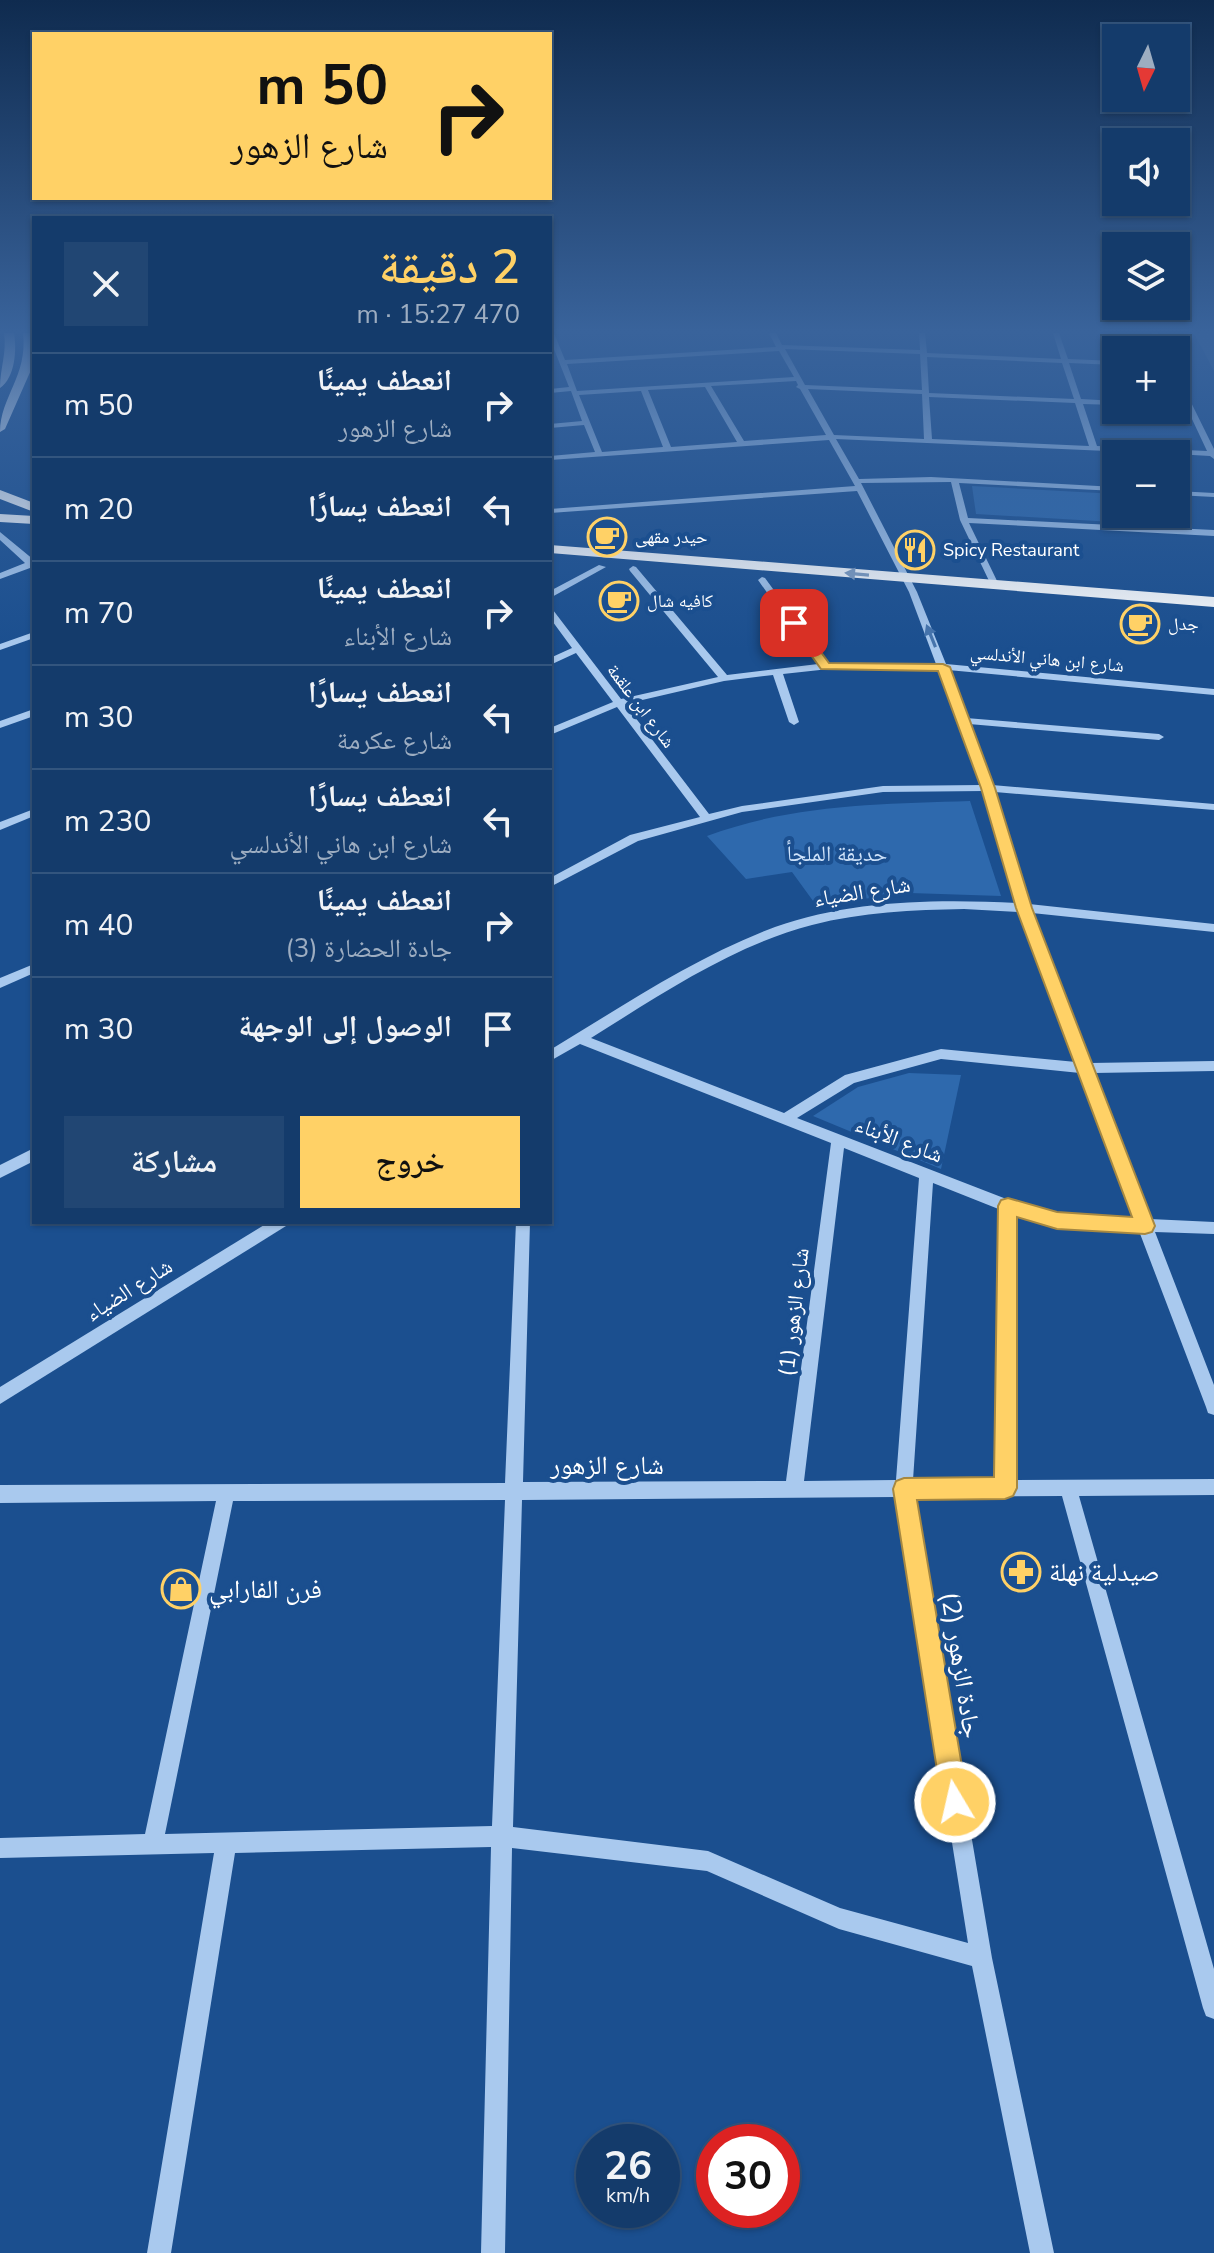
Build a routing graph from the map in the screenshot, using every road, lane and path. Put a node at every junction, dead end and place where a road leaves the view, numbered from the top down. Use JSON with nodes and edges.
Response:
{"nodes":[{"id":1,"x":593,"y":438,"type":"edge"},
{"id":2,"x":664,"y":438,"type":"edge"},
{"id":3,"x":739,"y":438,"type":"edge"},
{"id":4,"x":817,"y":438,"type":"edge"},
{"id":5,"x":833,"y":438,"type":"edge"},
{"id":6,"x":859,"y":438,"type":"edge"},
{"id":7,"x":1091,"y":438,"type":"edge"},
{"id":8,"x":928,"y":441,"type":"joint"},
{"id":9,"x":742,"y":444,"type":"junction"},
{"id":10,"x":668,"y":449,"type":"junction"},
{"id":11,"x":1094,"y":449,"type":"junction"},
{"id":12,"x":599,"y":454,"type":"junction"},
{"id":13,"x":1213,"y":455,"type":"edge"},
{"id":14,"x":552,"y":458,"type":"edge"},
{"id":15,"x":954,"y":480,"type":"junction"},
{"id":16,"x":858,"y":484,"type":"junction"},
{"id":17,"x":1102,"y":488,"type":"edge"},
{"id":18,"x":0,"y":494,"type":"edge"},
{"id":19,"x":1190,"y":494,"type":"edge"},
{"id":20,"x":1214,"y":495,"type":"edge"},
{"id":21,"x":32,"y":507,"type":"edge"},
{"id":22,"x":552,"y":511,"type":"edge"},
{"id":23,"x":0,"y":518,"type":"edge"},
{"id":24,"x":32,"y":520,"type":"edge"},
{"id":25,"x":964,"y":520,"type":"junction"},
{"id":26,"x":1214,"y":533,"type":"edge"},
{"id":27,"x":0,"y":535,"type":"edge"},
{"id":28,"x":552,"y":549,"type":"edge"},
{"id":29,"x":552,"y":562,"type":"edge"},
{"id":30,"x":32,"y":564,"type":"edge"},
{"id":31,"x":32,"y":565,"type":"edge"},
{"id":32,"x":602,"y":567,"type":"junction"},
{"id":33,"x":633,"y":569,"type":"junction"},
{"id":34,"x":0,"y":576,"type":"edge"},
{"id":35,"x":762,"y":580,"type":"junction"},
{"id":36,"x":909,"y":585,"type":"junction"},
{"id":37,"x":995,"y":585,"type":"junction"},
{"id":38,"x":552,"y":594,"type":"edge"},
{"id":39,"x":1214,"y":602,"type":"edge"},
{"id":40,"x":1214,"y":614,"type":"edge"},
{"id":41,"x":552,"y":615,"type":"edge"},
{"id":42,"x":32,"y":636,"type":"edge"},
{"id":43,"x":0,"y":647,"type":"edge"},
{"id":44,"x":578,"y":649,"type":"junction"},
{"id":45,"x":552,"y":661,"type":"edge"},
{"id":46,"x":825,"y":667,"type":"junction"},
{"id":47,"x":943,"y":667,"type":"junction"},
{"id":48,"x":777,"y":672,"type":"junction"},
{"id":49,"x":724,"y":678,"type":"junction"},
{"id":50,"x":1214,"y":692,"type":"edge"},
{"id":51,"x":619,"y":703,"type":"junction"},
{"id":52,"x":32,"y":713,"type":"edge"},
{"id":53,"x":964,"y":721,"type":"junction"},
{"id":54,"x":794,"y":722,"type":"dead end"},
{"id":55,"x":0,"y":725,"type":"edge"},
{"id":56,"x":552,"y":731,"type":"edge"},
{"id":57,"x":1159,"y":737,"type":"dead end"},
{"id":58,"x":988,"y":788,"type":"junction"},
{"id":59,"x":1214,"y":807,"type":"edge"},
{"id":60,"x":32,"y":813,"type":"edge"},
{"id":61,"x":707,"y":819,"type":"junction"},
{"id":62,"x":0,"y":826,"type":"edge"},
{"id":63,"x":552,"y":882,"type":"edge"},
{"id":64,"x":1024,"y":908,"type":"junction"},
{"id":65,"x":1214,"y":928,"type":"edge"},
{"id":66,"x":32,"y":969,"type":"edge"},
{"id":67,"x":0,"y":983,"type":"edge"},
{"id":68,"x":580,"y":1039,"type":"junction"},
{"id":69,"x":552,"y":1055,"type":"edge"},
{"id":70,"x":1214,"y":1066,"type":"edge"},
{"id":71,"x":1085,"y":1068,"type":"junction"},
{"id":72,"x":785,"y":1119,"type":"junction"},
{"id":73,"x":838,"y":1140,"type":"junction"},
{"id":74,"x":32,"y":1155,"type":"edge"},
{"id":75,"x":0,"y":1172,"type":"edge"},
{"id":76,"x":926,"y":1174,"type":"junction"},
{"id":77,"x":1008,"y":1206,"type":"junction"},
{"id":78,"x":278,"y":1224,"type":"edge"},
{"id":79,"x":523,"y":1224,"type":"edge"},
{"id":80,"x":1145,"y":1226,"type":"junction"},
{"id":81,"x":1214,"y":1228,"type":"edge"},
{"id":82,"x":0,"y":1396,"type":"edge"},
{"id":83,"x":1214,"y":1407,"type":"edge"},
{"id":84,"x":1214,"y":1487,"type":"edge"},
{"id":85,"x":1005,"y":1488,"type":"junction"},
{"id":86,"x":1068,"y":1488,"type":"junction"},
{"id":87,"x":794,"y":1489,"type":"junction"},
{"id":88,"x":904,"y":1489,"type":"junction"},
{"id":89,"x":514,"y":1491,"type":"junction"},
{"id":90,"x":226,"y":1493,"type":"junction"},
{"id":91,"x":0,"y":1494,"type":"edge"},
{"id":92,"x":502,"y":1836,"type":"junction"},
{"id":93,"x":226,"y":1843,"type":"junction"},
{"id":94,"x":153,"y":1844,"type":"junction"},
{"id":95,"x":0,"y":1848,"type":"edge"},
{"id":96,"x":981,"y":1958,"type":"junction"},
{"id":97,"x":1214,"y":2008,"type":"edge"},
{"id":98,"x":159,"y":2253,"type":"edge"},
{"id":99,"x":493,"y":2253,"type":"edge"},
{"id":100,"x":1042,"y":2253,"type":"edge"}],
"edges":[{"from":1,"to":12,"type":"street"},
{"from":2,"to":10,"type":"street"},
{"from":3,"to":9,"type":"street"},
{"from":4,"to":9,"type":"street"},
{"from":5,"to":16,"type":"street"},
{"from":6,"to":8,"type":"street"},
{"from":7,"to":11,"type":"street"},
{"from":8,"to":11,"type":"street"},
{"from":9,"to":10,"type":"street"},
{"from":10,"to":12,"type":"street"},
{"from":11,"to":13,"type":"street"},
{"from":12,"to":14,"type":"street"},
{"from":15,"to":16,"type":"street"},
{"from":15,"to":17,"type":"street"},
{"from":15,"to":25,"type":"street"},
{"from":16,"to":22,"type":"street"},
{"from":16,"to":36,"type":"street"},
{"from":18,"to":21,"type":"highway"},
{"from":19,"to":20,"type":"street"},
{"from":23,"to":24,"type":"highway"},
{"from":25,"to":26,"type":"street"},
{"from":25,"to":37,"type":"street"},
{"from":27,"to":30,"type":"street"},
{"from":36,"to":28,"type":"highway","one_way":true},
{"from":29,"to":32,"type":"highway"},
{"from":31,"to":34,"type":"street"},
{"from":32,"to":33,"type":"highway"},
{"from":32,"to":38,"type":"street"},
{"from":33,"to":35,"type":"highway"},
{"from":33,"to":49,"type":"street"},
{"from":35,"to":36,"type":"highway"},
{"from":35,"to":46,"type":"street"},
{"from":36,"to":37,"type":"highway"},
{"from":36,"to":40,"type":"highway"},
{"from":47,"to":36,"type":"street","one_way":true},
{"from":37,"to":39,"type":"highway"},
{"from":41,"to":44,"type":"street","name":"شارع ابن علقمة"},
{"from":42,"to":43,"type":"street"},
{"from":44,"to":45,"type":"street"},
{"from":44,"to":51,"type":"street","name":"شارع ابن علقمة"},
{"from":46,"to":47,"type":"street","name":"شارع ابن هاني الأندلسي"},
{"from":46,"to":48,"type":"street","name":"شارع ابن هاني الأندلسي"},
{"from":47,"to":50,"type":"street","name":"شارع ابن هاني الأندلسي"},
{"from":47,"to":53,"type":"street"},
{"from":48,"to":49,"type":"street","name":"شارع ابن هاني الأندلسي"},
{"from":48,"to":54,"type":"street"},
{"from":49,"to":51,"type":"street","name":"شارع ابن هاني الأندلسي"},
{"from":51,"to":56,"type":"street","name":"شارع ابن هاني الأندلسي"},
{"from":51,"to":61,"type":"street","name":"شارع ابن علقمة"},
{"from":52,"to":55,"type":"street"},
{"from":53,"to":57,"type":"street"},
{"from":53,"to":58,"type":"street"},
{"from":58,"to":59,"type":"street"},
{"from":58,"to":61,"type":"street"},
{"from":58,"to":64,"type":"street"},
{"from":60,"to":62,"type":"street"},
{"from":61,"to":63,"type":"street"},
{"from":64,"to":65,"type":"street","name":"شارع الضياء"},
{"from":64,"to":68,"type":"street","name":"شارع الضياء"},
{"from":64,"to":71,"type":"street"},
{"from":66,"to":67,"type":"street"},
{"from":68,"to":69,"type":"street","name":"شارع الضياء"},
{"from":68,"to":72,"type":"street","name":"شارع الأبناء"},
{"from":70,"to":71,"type":"street"},
{"from":71,"to":72,"type":"street"},
{"from":71,"to":80,"type":"street"},
{"from":72,"to":73,"type":"street","name":"شارع الأبناء"},
{"from":73,"to":76,"type":"street","name":"شارع الأبناء"},
{"from":73,"to":87,"type":"street","name":"شارع الزهور (1)"},
{"from":74,"to":75,"type":"street"},
{"from":76,"to":77,"type":"street","name":"شارع الأبناء"},
{"from":76,"to":88,"type":"street","name":"جادة الزهور (2)"},
{"from":77,"to":80,"type":"street","name":"شارع الأبناء"},
{"from":77,"to":85,"type":"street"},
{"from":78,"to":82,"type":"street","name":"شارع الضياء"},
{"from":79,"to":89,"type":"street"},
{"from":80,"to":81,"type":"street","name":"شارع الأبناء"},
{"from":80,"to":83,"type":"street"},
{"from":84,"to":86,"type":"street","name":"شارع الزهور"},
{"from":85,"to":86,"type":"street","name":"شارع الزهور"},
{"from":85,"to":88,"type":"street","name":"شارع الزهور"},
{"from":86,"to":97,"type":"street"},
{"from":87,"to":88,"type":"street","name":"شارع الزهور"},
{"from":87,"to":89,"type":"street","name":"شارع الزهور"},
{"from":88,"to":96,"type":"street","name":"جادة الزهور (2)"},
{"from":89,"to":90,"type":"street","name":"شارع الزهور"},
{"from":89,"to":92,"type":"street"},
{"from":90,"to":91,"type":"street","name":"شارع الزهور"},
{"from":90,"to":94,"type":"street"},
{"from":92,"to":93,"type":"street"},
{"from":92,"to":96,"type":"street"},
{"from":92,"to":99,"type":"street"},
{"from":93,"to":94,"type":"street"},
{"from":93,"to":98,"type":"street"},
{"from":94,"to":95,"type":"street"},
{"from":96,"to":100,"type":"street","name":"جادة الزهور (2)"}]}
